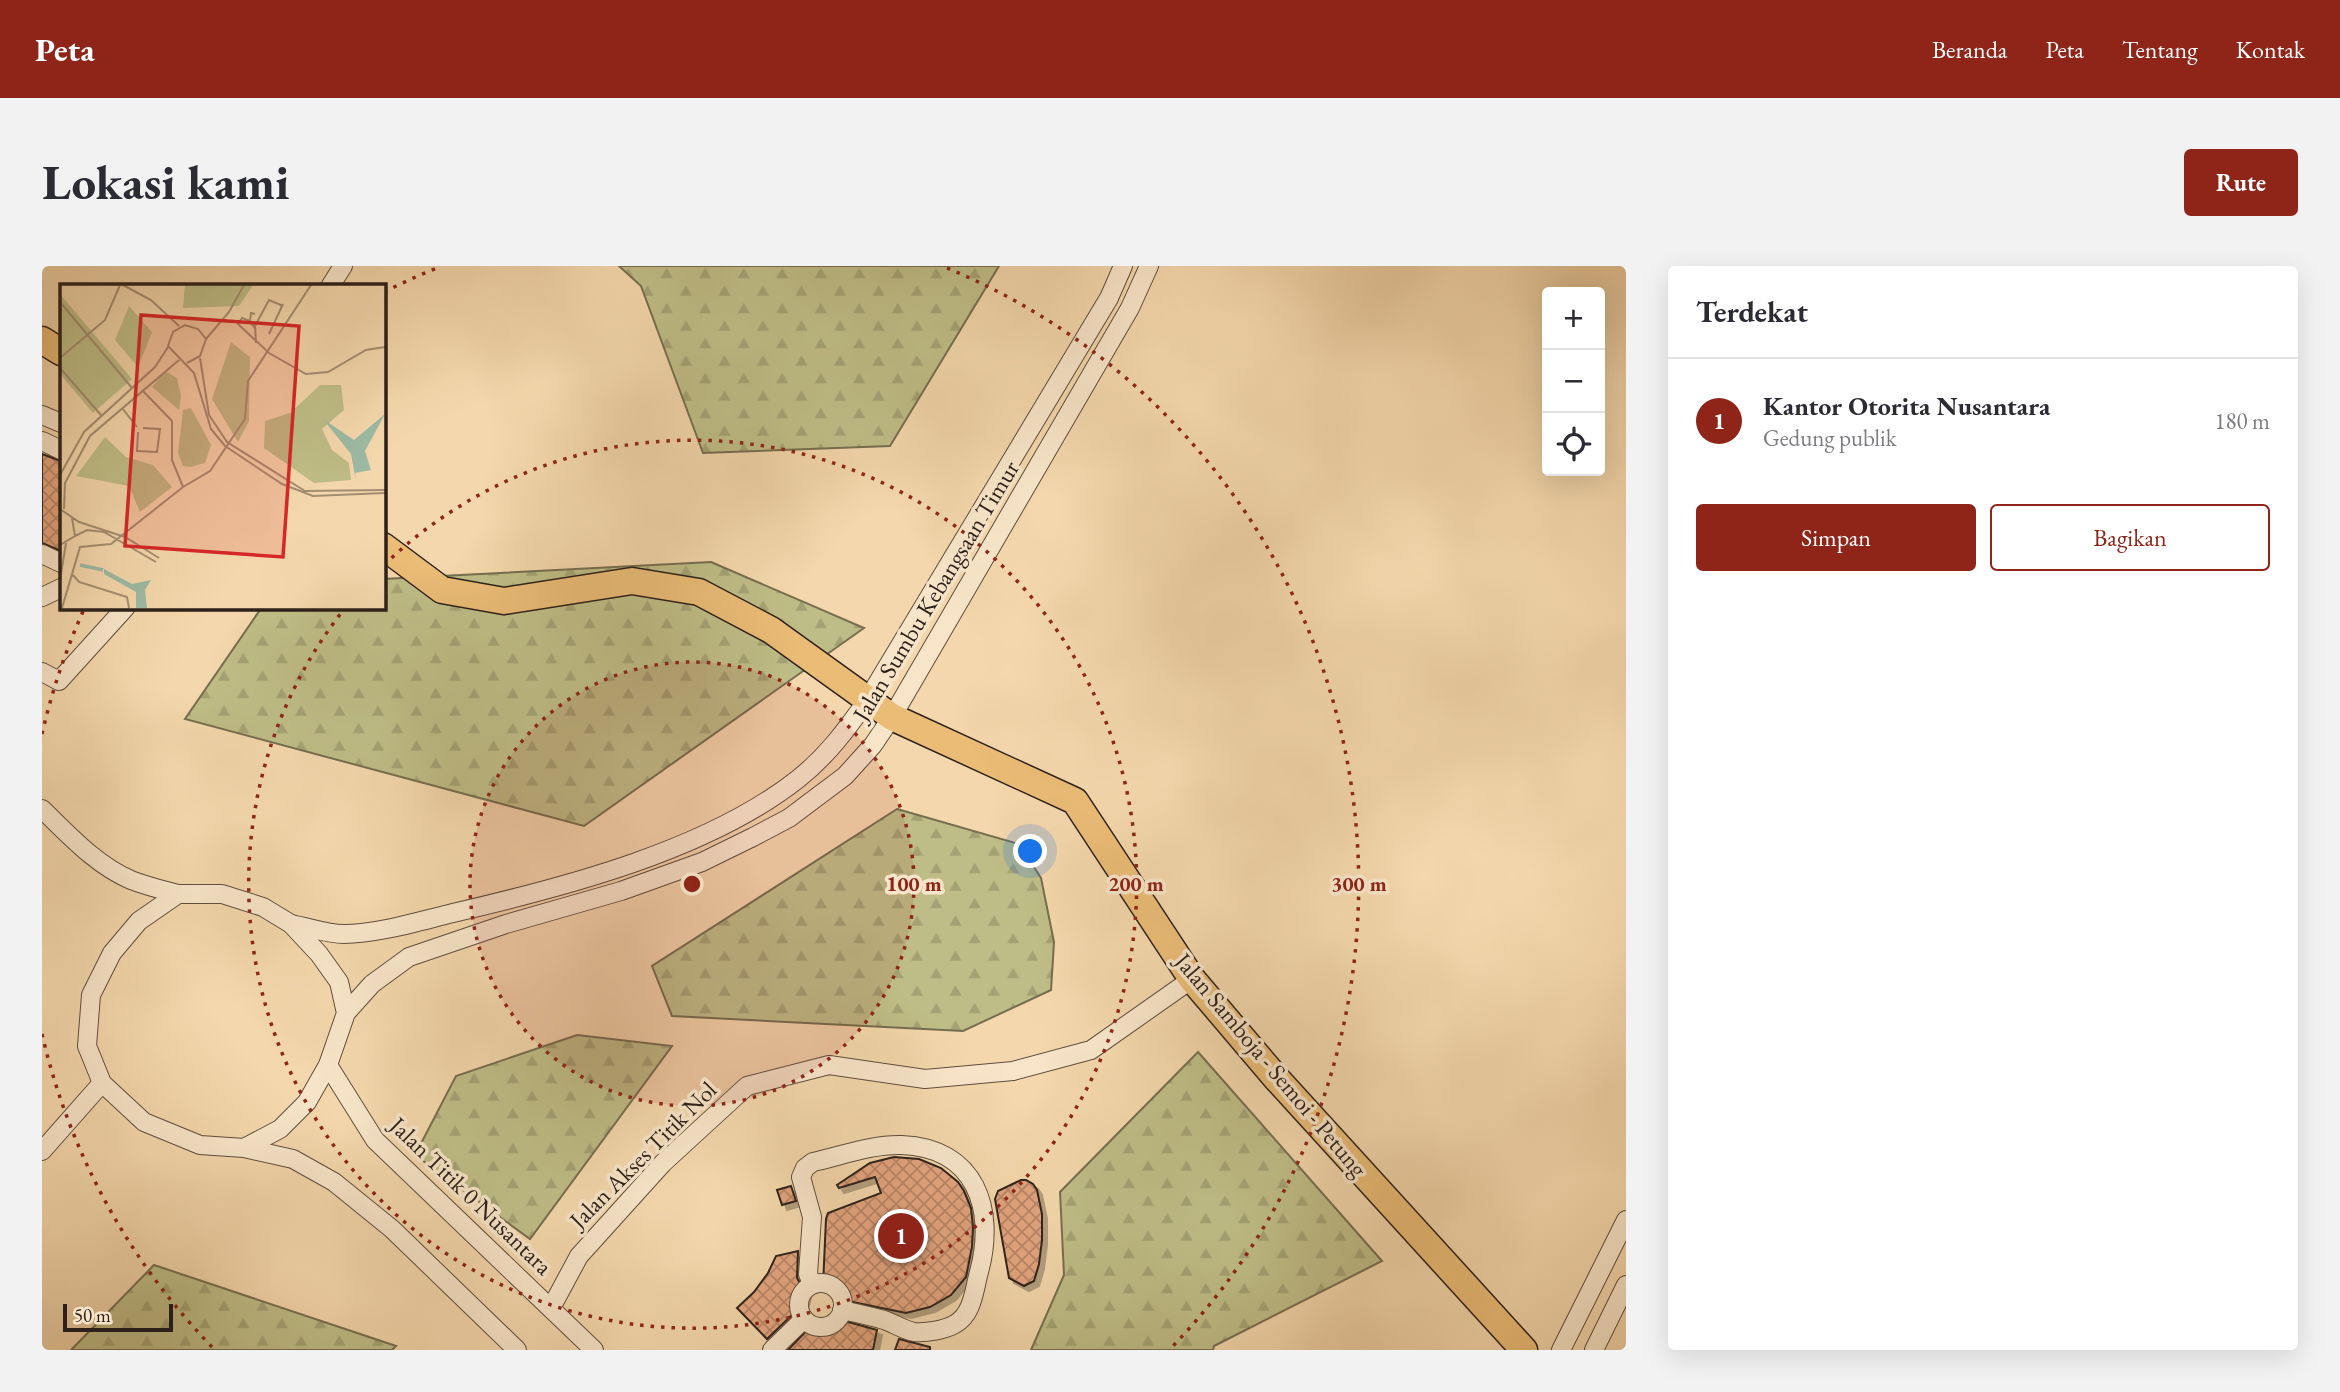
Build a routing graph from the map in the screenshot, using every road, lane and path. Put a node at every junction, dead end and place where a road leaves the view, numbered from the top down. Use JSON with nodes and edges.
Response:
{"nodes":[{"id":1,"x":343,"y":266,"type":"edge"},
{"id":2,"x":1123,"y":266,"type":"edge"},
{"id":3,"x":1149,"y":266,"type":"edge"},
{"id":4,"x":332,"y":284,"type":"edge"},
{"id":5,"x":42,"y":340,"type":"edge"},
{"id":6,"x":60,"y":351,"type":"edge"},
{"id":7,"x":42,"y":415,"type":"edge"},
{"id":8,"x":60,"y":423,"type":"edge"},
{"id":9,"x":42,"y":441,"type":"edge"},
{"id":10,"x":60,"y":450,"type":"edge"},
{"id":11,"x":385,"y":547,"type":"edge"},
{"id":12,"x":60,"y":588,"type":"edge"},
{"id":13,"x":42,"y":597,"type":"edge"},
{"id":14,"x":124,"y":609,"type":"edge"},
{"id":15,"x":42,"y":672,"type":"edge"},
{"id":16,"x":868,"y":699,"type":"junction"},
{"id":17,"x":892,"y":717,"type":"junction"},
{"id":18,"x":42,"y":809,"type":"edge"},
{"id":19,"x":178,"y":894,"type":"junction"},
{"id":20,"x":291,"y":924,"type":"junction"},
{"id":21,"x":1192,"y":979,"type":"junction"},
{"id":22,"x":346,"y":1013,"type":"junction"},
{"id":23,"x":328,"y":1065,"type":"junction"},
{"id":24,"x":102,"y":1083,"type":"junction"},
{"id":25,"x":244,"y":1148,"type":"junction"},
{"id":26,"x":42,"y":1151,"type":"edge"},
{"id":27,"x":1626,"y":1220,"type":"edge"},
{"id":28,"x":812,"y":1284,"type":"junction"},
{"id":29,"x":1626,"y":1285,"type":"edge"},
{"id":30,"x":551,"y":1308,"type":"junction"},
{"id":31,"x":842,"y":1310,"type":"junction"},
{"id":32,"x":804,"y":1319,"type":"junction"},
{"id":33,"x":517,"y":1350,"type":"edge"},
{"id":34,"x":594,"y":1350,"type":"edge"},
{"id":35,"x":772,"y":1350,"type":"edge"},
{"id":36,"x":1524,"y":1350,"type":"edge"},
{"id":37,"x":1561,"y":1350,"type":"edge"},
{"id":38,"x":1594,"y":1350,"type":"edge"}],
"edges":[{"from":1,"to":4,"type":"street"},
{"from":2,"to":16,"type":"street","name":"Jalan Sumbu Kebangsaan Timur"},
{"from":3,"to":17,"type":"street","name":"Jalan Sumbu Kebangsaan Timur"},
{"from":5,"to":6,"type":"highway"},
{"from":7,"to":8,"type":"street"},
{"from":9,"to":10,"type":"street"},
{"from":11,"to":16,"type":"highway","name":"Jalan Samboja - Semoi - Petung"},
{"from":12,"to":13,"type":"street"},
{"from":14,"to":15,"type":"street"},
{"from":16,"to":17,"type":"highway","name":"Jalan Samboja - Semoi - Petung"},
{"from":16,"to":20,"type":"street","name":"Jalan Sumbu Kebangsaan Timur"},
{"from":17,"to":21,"type":"highway","name":"Jalan Samboja - Semoi - Petung"},
{"from":17,"to":22,"type":"street","name":"Jalan Sumbu Kebangsaan Timur"},
{"from":18,"to":19,"type":"street","name":"Jalan Sumbu Kebangsaan Timur"},
{"from":19,"to":20,"type":"street","name":"Jalan Sumbu Kebangsaan Timur"},
{"from":19,"to":24,"type":"street"},
{"from":20,"to":22,"type":"street","name":"Jalan Sumbu Kebangsaan Timur"},
{"from":21,"to":30,"type":"street","name":"Jalan Akses Titik Nol"},
{"from":21,"to":36,"type":"highway","name":"Jalan Samboja - Semoi - Petung"},
{"from":22,"to":23,"type":"street","name":"Jalan Sumbu Kebangsaan Timur"},
{"from":23,"to":25,"type":"street","name":"Jalan Sumbu Kebangsaan Timur"},
{"from":23,"to":30,"type":"street","name":"Jalan Titik 0 Nusantara"},
{"from":24,"to":25,"type":"street"},
{"from":24,"to":26,"type":"street"},
{"from":25,"to":33,"type":"street"},
{"from":27,"to":37,"type":"street"},
{"from":28,"to":31,"type":"street"},
{"from":28,"to":31,"type":"street"},
{"from":28,"to":32,"type":"street"},
{"from":29,"to":38,"type":"street"},
{"from":30,"to":34,"type":"street","name":"Jalan Titik 0 Nusantara"},
{"from":31,"to":32,"type":"street"},
{"from":32,"to":35,"type":"street"}]}
